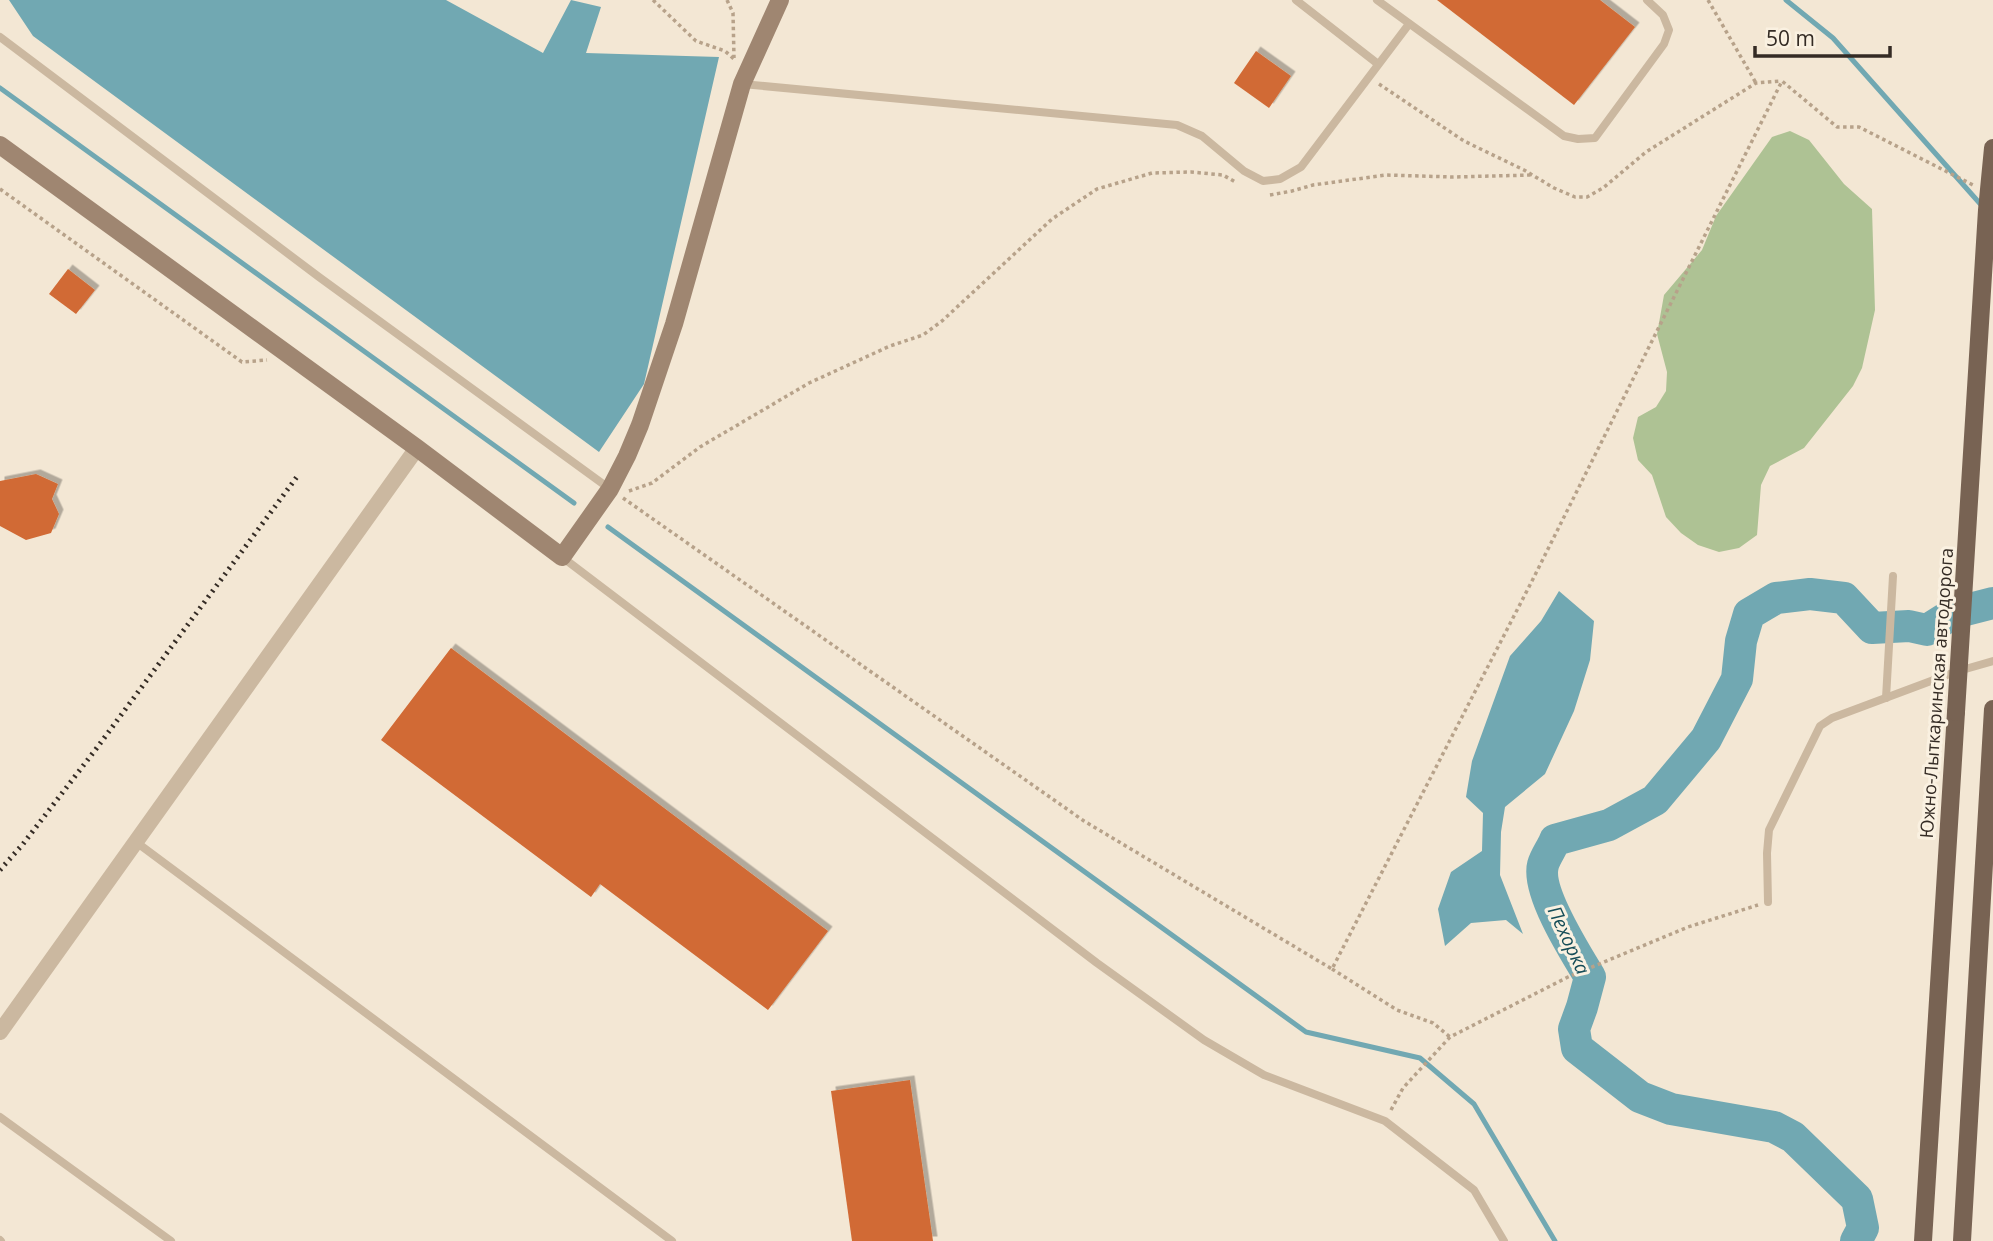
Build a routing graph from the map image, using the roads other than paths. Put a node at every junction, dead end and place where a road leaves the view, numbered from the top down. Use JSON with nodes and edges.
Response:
{"nodes":[{"id":1,"x":780,"y":0,"type":"edge"},
{"id":2,"x":1296,"y":0,"type":"edge"},
{"id":3,"x":1377,"y":0,"type":"edge"},
{"id":4,"x":1647,"y":0,"type":"edge"},
{"id":5,"x":1409,"y":24,"type":"junction"},
{"id":6,"x":0,"y":37,"type":"edge"},
{"id":7,"x":1378,"y":64,"type":"junction"},
{"id":8,"x":743,"y":81,"type":"junction"},
{"id":9,"x":0,"y":145,"type":"edge"},
{"id":10,"x":1993,"y":148,"type":"edge"},
{"id":11,"x":417,"y":448,"type":"junction"},
{"id":12,"x":614,"y":492,"type":"junction"},
{"id":13,"x":562,"y":557,"type":"junction"},
{"id":14,"x":1893,"y":576,"type":"dead end"},
{"id":15,"x":1993,"y":661,"type":"edge"},
{"id":16,"x":1886,"y":698,"type":"junction"},
{"id":17,"x":1993,"y":709,"type":"edge"},
{"id":18,"x":1993,"y":714,"type":"edge"},
{"id":19,"x":135,"y":842,"type":"junction"},
{"id":20,"x":1768,"y":902,"type":"road end"},
{"id":21,"x":0,"y":1032,"type":"edge"},
{"id":22,"x":0,"y":1117,"type":"edge"},
{"id":23,"x":171,"y":1241,"type":"edge"},
{"id":24,"x":672,"y":1241,"type":"edge"},
{"id":25,"x":1504,"y":1241,"type":"edge"},
{"id":26,"x":1923,"y":1241,"type":"edge"},
{"id":27,"x":1962,"y":1241,"type":"edge"}],
"edges":[{"from":1,"to":8,"type":"street"},
{"from":2,"to":7,"type":"lane"},
{"from":3,"to":5,"type":"lane"},
{"from":4,"to":5,"type":"lane"},
{"from":5,"to":7,"type":"lane"},
{"from":6,"to":12,"type":"lane"},
{"from":7,"to":8,"type":"lane"},
{"from":8,"to":12,"type":"street"},
{"from":9,"to":11,"type":"street"},
{"from":10,"to":26,"type":"main road","name":"Южно-Лыткаринская автодорога","bridge":true},
{"from":11,"to":13,"type":"street"},
{"from":11,"to":19,"type":"street"},
{"from":12,"to":13,"type":"street"},
{"from":13,"to":25,"type":"lane"},
{"from":14,"to":16,"type":"lane"},
{"from":15,"to":16,"type":"lane"},
{"from":16,"to":20,"type":"lane"},
{"from":17,"to":18,"type":"main road"},
{"from":18,"to":27,"type":"main road"},
{"from":19,"to":21,"type":"street"},
{"from":19,"to":24,"type":"lane"},
{"from":22,"to":23,"type":"lane"}]}
